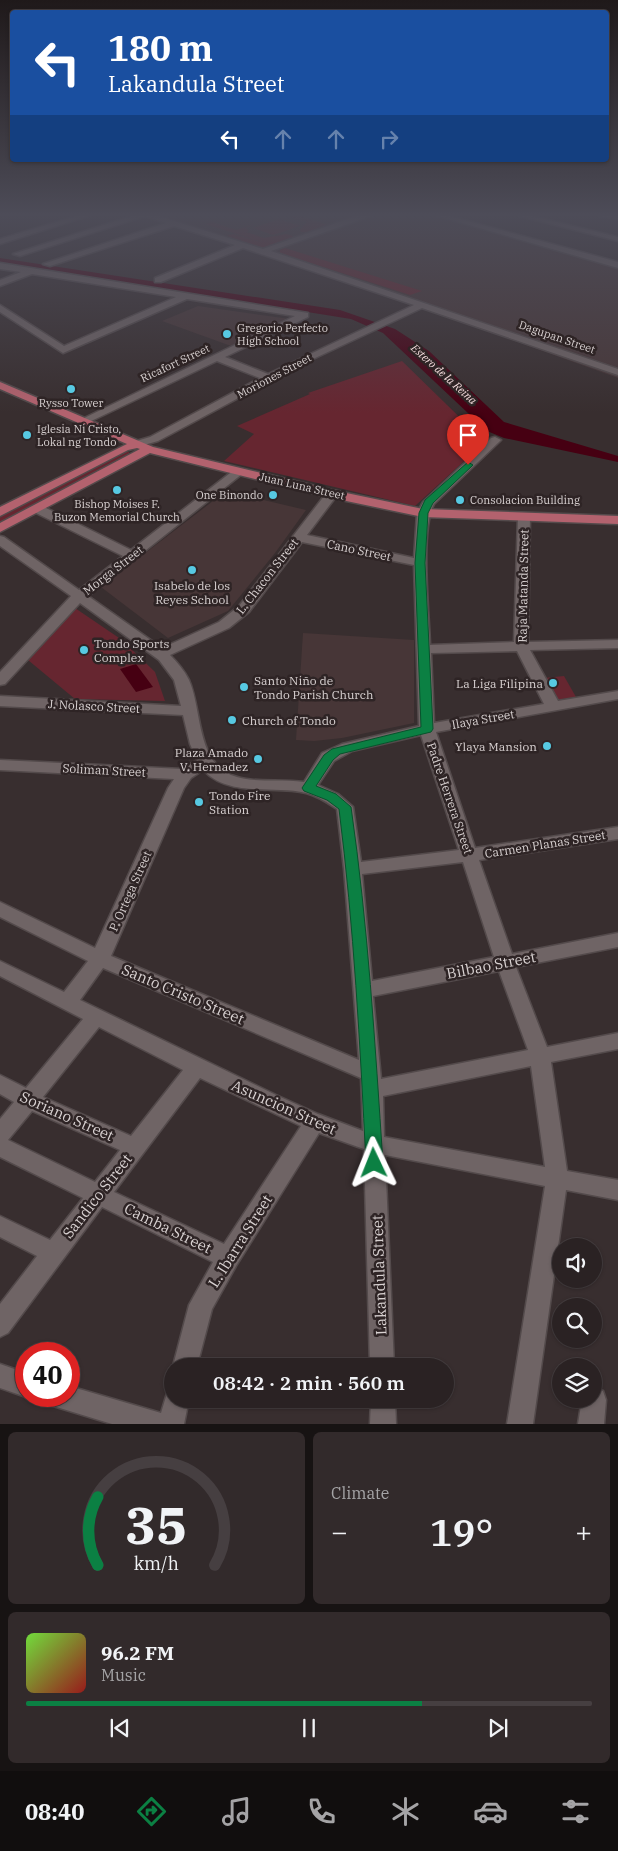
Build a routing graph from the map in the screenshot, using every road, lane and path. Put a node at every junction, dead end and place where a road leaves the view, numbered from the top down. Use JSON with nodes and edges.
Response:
{"nodes":[{"id":1,"x":94,"y":280,"type":"edge"},
{"id":2,"x":352,"y":280,"type":"edge"},
{"id":3,"x":186,"y":296,"type":"junction"},
{"id":4,"x":423,"y":304,"type":"junction"},
{"id":5,"x":0,"y":308,"type":"edge"},
{"id":6,"x":217,"y":357,"type":"junction"},
{"id":7,"x":618,"y":372,"type":"edge"},
{"id":8,"x":269,"y":378,"type":"junction"},
{"id":9,"x":0,"y":385,"type":"edge"},
{"id":10,"x":83,"y":421,"type":"junction"},
{"id":11,"x":495,"y":440,"type":"dead end"},
{"id":12,"x":147,"y":444,"type":"junction"},
{"id":13,"x":238,"y":472,"type":"junction"},
{"id":14,"x":332,"y":494,"type":"junction"},
{"id":15,"x":38,"y":508,"type":"junction"},
{"id":16,"x":0,"y":512,"type":"edge"},
{"id":17,"x":423,"y":513,"type":"junction"},
{"id":18,"x":524,"y":517,"type":"junction"},
{"id":19,"x":618,"y":520,"type":"edge"},
{"id":20,"x":0,"y":528,"type":"edge"},
{"id":21,"x":298,"y":537,"type":"junction"},
{"id":22,"x":0,"y":540,"type":"edge"},
{"id":23,"x":132,"y":554,"type":"junction"},
{"id":24,"x":420,"y":563,"type":"junction"},
{"id":25,"x":78,"y":597,"type":"junction"},
{"id":26,"x":618,"y":644,"type":"edge"},
{"id":27,"x":521,"y":646,"type":"junction"},
{"id":28,"x":424,"y":649,"type":"junction"},
{"id":29,"x":161,"y":654,"type":"junction"},
{"id":30,"x":7,"y":664,"type":"edge"},
{"id":31,"x":0,"y":681,"type":"edge"},
{"id":32,"x":618,"y":695,"type":"edge"},
{"id":33,"x":0,"y":701,"type":"edge"},
{"id":34,"x":553,"y":706,"type":"junction"},
{"id":35,"x":189,"y":711,"type":"junction"},
{"id":36,"x":427,"y":729,"type":"junction"},
{"id":37,"x":206,"y":762,"type":"junction"},
{"id":38,"x":0,"y":765,"type":"edge"},
{"id":39,"x":185,"y":774,"type":"junction"},
{"id":40,"x":308,"y":788,"type":"junction"},
{"id":41,"x":618,"y":833,"type":"edge"},
{"id":42,"x":470,"y":856,"type":"junction"},
{"id":43,"x":353,"y":869,"type":"junction"},
{"id":44,"x":0,"y":909,"type":"edge"},
{"id":45,"x":618,"y":940,"type":"edge"},
{"id":46,"x":100,"y":959,"type":"junction"},
{"id":47,"x":505,"y":962,"type":"junction"},
{"id":48,"x":0,"y":968,"type":"edge"},
{"id":49,"x":365,"y":990,"type":"junction"},
{"id":50,"x":67,"y":1002,"type":"junction"},
{"id":51,"x":96,"y":1017,"type":"junction"},
{"id":52,"x":618,"y":1040,"type":"edge"},
{"id":53,"x":540,"y":1055,"type":"junction"},
{"id":54,"x":197,"y":1067,"type":"junction"},
{"id":55,"x":371,"y":1081,"type":"junction"},
{"id":56,"x":0,"y":1084,"type":"edge"},
{"id":57,"x":29,"y":1100,"type":"junction"},
{"id":58,"x":314,"y":1123,"type":"junction"},
{"id":59,"x":0,"y":1134,"type":"edge"},
{"id":60,"x":374,"y":1144,"type":"junction"},
{"id":61,"x":0,"y":1147,"type":"edge"},
{"id":62,"x":135,"y":1147,"type":"junction"},
{"id":63,"x":557,"y":1179,"type":"junction"},
{"id":64,"x":618,"y":1190,"type":"edge"},
{"id":65,"x":99,"y":1194,"type":"junction"},
{"id":66,"x":0,"y":1226,"type":"edge"},
{"id":67,"x":53,"y":1253,"type":"junction"},
{"id":68,"x":228,"y":1258,"type":"junction"},
{"id":69,"x":0,"y":1325,"type":"edge"},
{"id":70,"x":188,"y":1358,"type":"edge"},
{"id":71,"x":382,"y":1358,"type":"edge"},
{"id":72,"x":0,"y":1376,"type":"edge"},
{"id":73,"x":15,"y":1381,"type":"edge"},
{"id":74,"x":80,"y":1402,"type":"edge"},
{"id":75,"x":175,"y":1408,"type":"edge"},
{"id":76,"x":384,"y":1408,"type":"edge"},
{"id":77,"x":158,"y":1424,"type":"edge"},
{"id":78,"x":171,"y":1424,"type":"edge"},
{"id":79,"x":383,"y":1424,"type":"edge"},
{"id":80,"x":520,"y":1424,"type":"edge"}],
"edges":[{"from":1,"to":3,"type":"street"},
{"from":2,"to":4,"type":"street","name":"Dagupan Street"},
{"from":3,"to":5,"type":"street"},
{"from":3,"to":6,"type":"street","name":"Ricafort Street"},
{"from":4,"to":7,"type":"street","name":"Dagupan Street"},
{"from":4,"to":8,"type":"street","name":"Moriones Street"},
{"from":6,"to":8,"type":"street"},
{"from":6,"to":10,"type":"street","name":"Ricafort Street"},
{"from":8,"to":12,"type":"street","name":"Moriones Street"},
{"from":9,"to":10,"type":"main road","name":"Juan Luna Street"},
{"from":10,"to":12,"type":"main road","name":"Juan Luna Street"},
{"from":11,"to":17,"type":"street"},
{"from":12,"to":13,"type":"main road","name":"Juan Luna Street"},
{"from":12,"to":15,"type":"main road","name":"Moriones Street"},
{"from":12,"to":16,"type":"main road","name":"Moriones Street"},
{"from":13,"to":14,"type":"main road","name":"Juan Luna Street"},
{"from":13,"to":23,"type":"street","name":"Morga Street"},
{"from":14,"to":17,"type":"main road","name":"Juan Luna Street"},
{"from":14,"to":21,"type":"street","name":"L. Chacon Street"},
{"from":15,"to":20,"type":"main road","name":"Moriones Street"},
{"from":15,"to":23,"type":"street"},
{"from":17,"to":18,"type":"main road","name":"Juan Luna Street"},
{"from":17,"to":24,"type":"street","name":"Padre Herrera Street"},
{"from":18,"to":19,"type":"main road","name":"Juan Luna Street"},
{"from":18,"to":27,"type":"street","name":"Raja Matanda Street"},
{"from":21,"to":24,"type":"street","name":"Cano Street"},
{"from":21,"to":29,"type":"street","name":"L. Chacon Street"},
{"from":22,"to":25,"type":"street"},
{"from":23,"to":25,"type":"street","name":"Morga Street"},
{"from":24,"to":28,"type":"street","name":"Padre Herrera Street"},
{"from":25,"to":29,"type":"street"},
{"from":25,"to":30,"type":"street","name":"Morga Street"},
{"from":26,"to":27,"type":"street"},
{"from":27,"to":28,"type":"street"},
{"from":27,"to":34,"type":"street","name":"Raja Matanda Street"},
{"from":28,"to":36,"type":"street","name":"Padre Herrera Street"},
{"from":29,"to":35,"type":"street"},
{"from":30,"to":31,"type":"street","name":"Morga Street"},
{"from":32,"to":34,"type":"street","name":"Ilaya Street"},
{"from":33,"to":35,"type":"street","name":"J. Nolasco Street"},
{"from":34,"to":36,"type":"street","name":"Ilaya Street"},
{"from":35,"to":37,"type":"street"},
{"from":36,"to":40,"type":"street","name":"Ilaya Street"},
{"from":36,"to":42,"type":"street","name":"Padre Herrera Street"},
{"from":37,"to":39,"type":"street"},
{"from":37,"to":40,"type":"street"},
{"from":38,"to":39,"type":"street","name":"Soliman Street"},
{"from":39,"to":46,"type":"street","name":"P. Ortega Street"},
{"from":40,"to":43,"type":"street","name":"Lakandula Street"},
{"from":41,"to":42,"type":"street","name":"Carmen Planas Street"},
{"from":42,"to":43,"type":"street","name":"Carmen Planas Street"},
{"from":42,"to":47,"type":"street","name":"Padre Herrera Street"},
{"from":43,"to":49,"type":"street","name":"Lakandula Street"},
{"from":44,"to":46,"type":"street","name":"Santo Cristo Street"},
{"from":45,"to":47,"type":"street","name":"Bilbao Street"},
{"from":46,"to":50,"type":"street","name":"P. Ortega Street"},
{"from":46,"to":55,"type":"street","name":"Santo Cristo Street"},
{"from":47,"to":49,"type":"street","name":"Bilbao Street"},
{"from":47,"to":53,"type":"street","name":"Padre Herrera Street"},
{"from":48,"to":50,"type":"street","name":"Asuncion Street"},
{"from":49,"to":55,"type":"street","name":"Lakandula Street"},
{"from":50,"to":51,"type":"street","name":"Asuncion Street"},
{"from":51,"to":54,"type":"street","name":"Asuncion Street"},
{"from":51,"to":57,"type":"street"},
{"from":52,"to":53,"type":"street"},
{"from":53,"to":55,"type":"street"},
{"from":53,"to":63,"type":"street","name":"Padre Herrera Street"},
{"from":54,"to":58,"type":"street","name":"Asuncion Street"},
{"from":54,"to":62,"type":"street","name":"Sandico Street"},
{"from":55,"to":60,"type":"street","name":"Lakandula Street"},
{"from":56,"to":57,"type":"street","name":"Soriano Street"},
{"from":57,"to":59,"type":"street"},
{"from":57,"to":62,"type":"street","name":"Soriano Street"},
{"from":58,"to":60,"type":"street","name":"Asuncion Street"},
{"from":58,"to":68,"type":"street","name":"L. Ibarra Street"},
{"from":60,"to":63,"type":"street","name":"Asuncion Street"},
{"from":60,"to":71,"type":"street","name":"Lakandula Street"},
{"from":61,"to":65,"type":"street","name":"Camba Street"},
{"from":62,"to":65,"type":"street","name":"Sandico Street"},
{"from":63,"to":64,"type":"street","name":"Asuncion Street"},
{"from":63,"to":80,"type":"street","name":"Padre Herrera Street"},
{"from":65,"to":67,"type":"street","name":"Sandico Street"},
{"from":65,"to":68,"type":"street","name":"Camba Street"},
{"from":66,"to":67,"type":"street"},
{"from":67,"to":69,"type":"street","name":"Sandico Street"},
{"from":68,"to":70,"type":"street","name":"L. Ibarra Street"},
{"from":72,"to":73,"type":"street"},
{"from":74,"to":77,"type":"street"},
{"from":75,"to":78,"type":"street"},
{"from":76,"to":79,"type":"street"}]}
